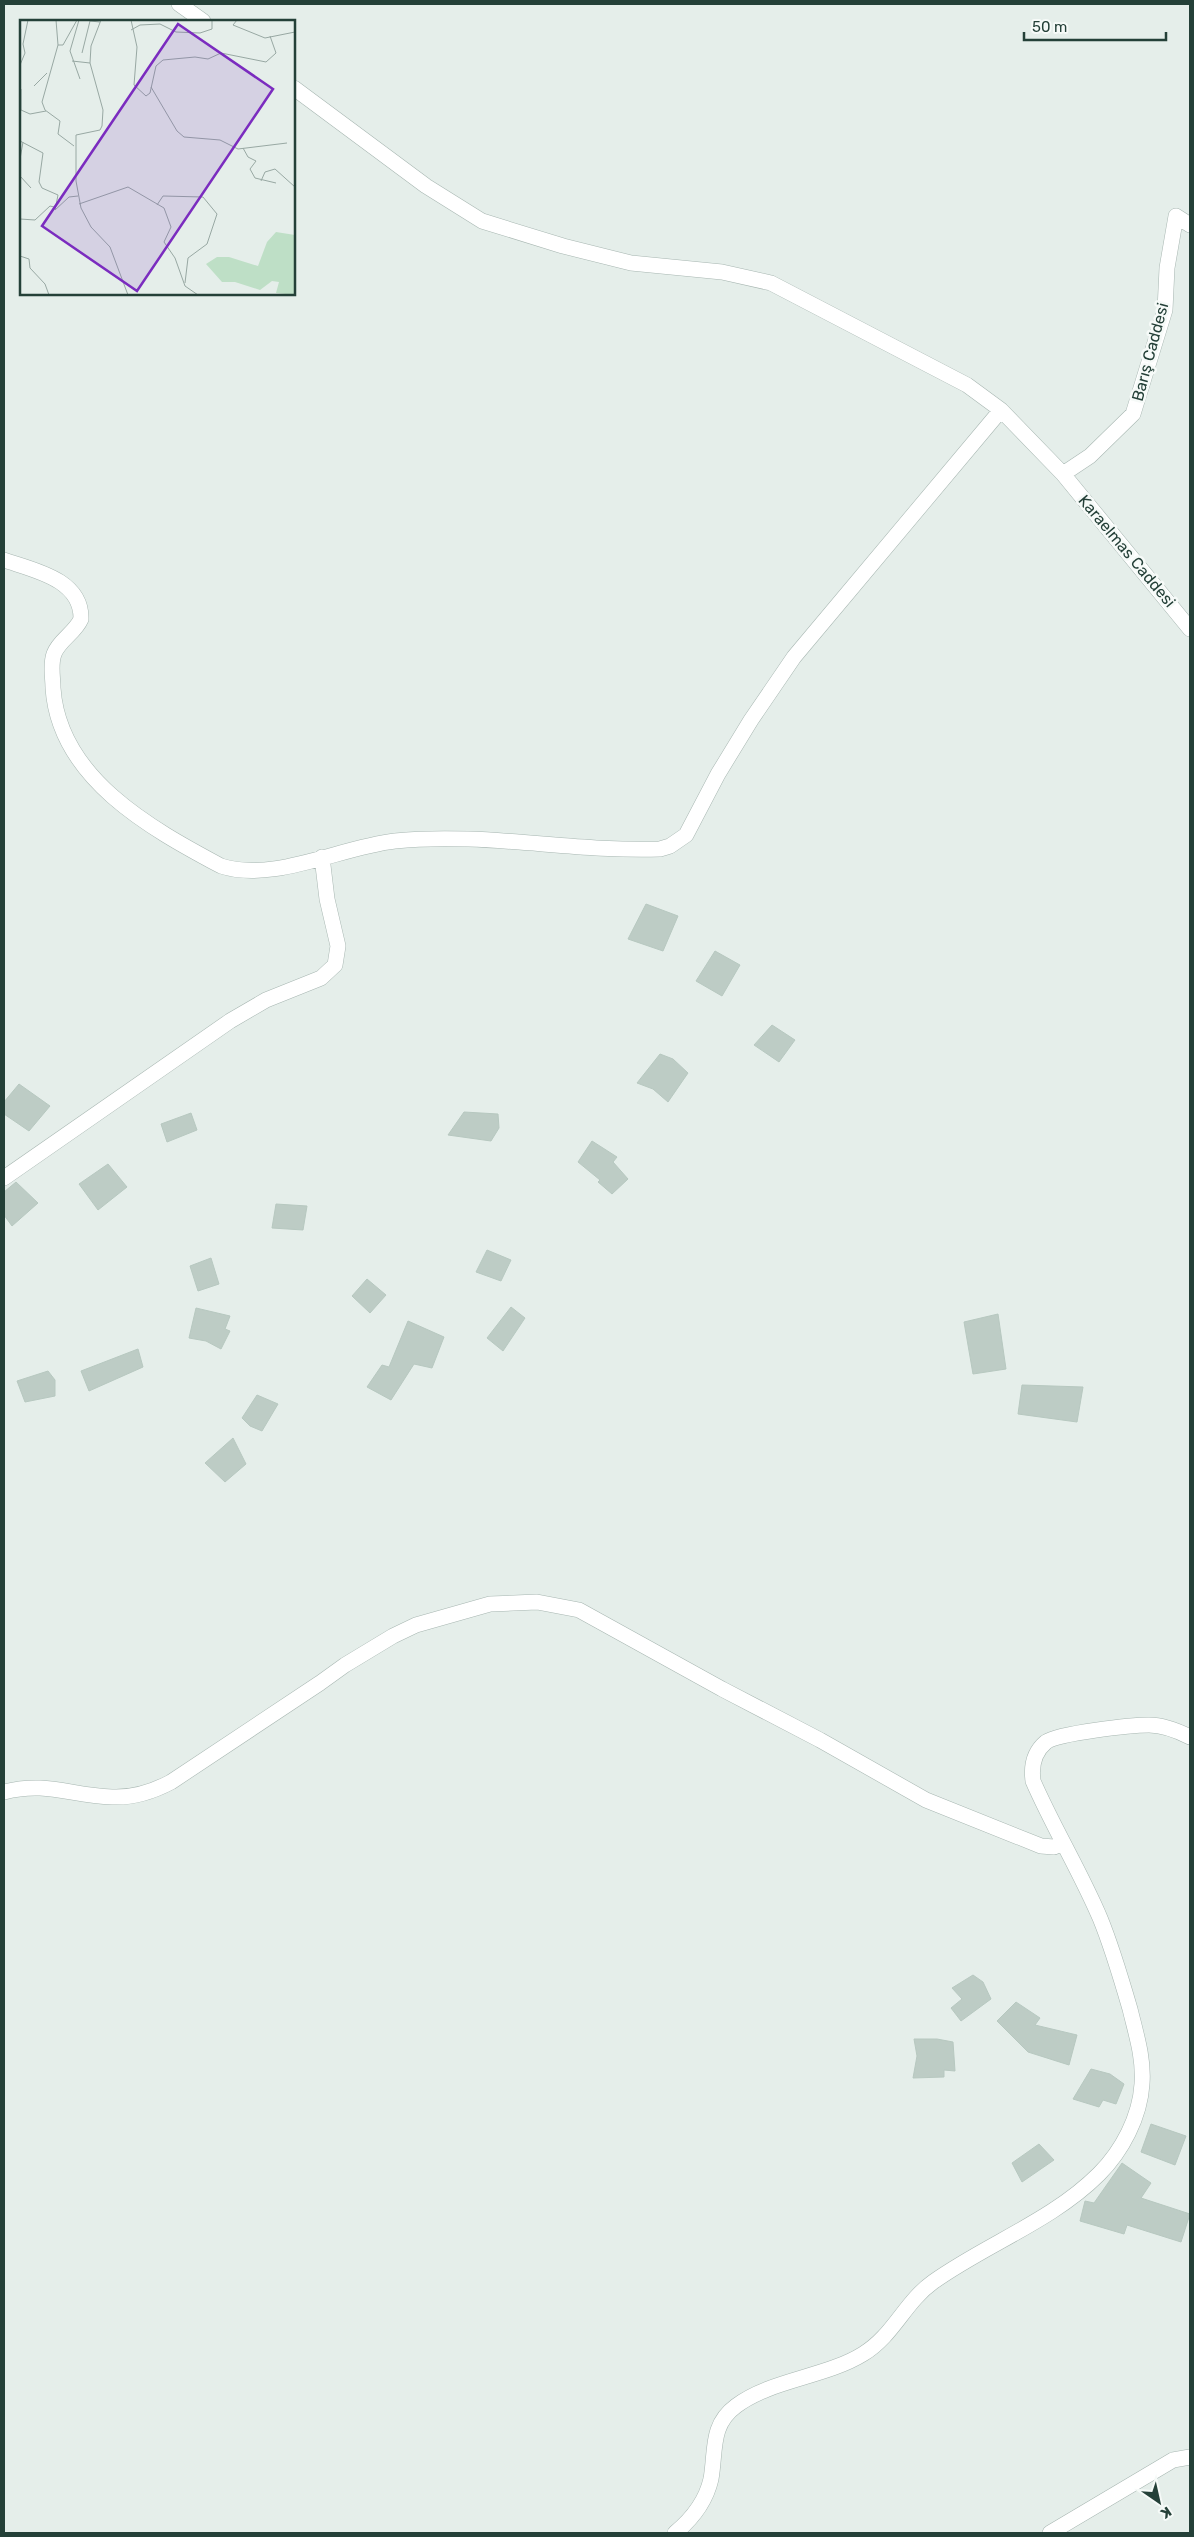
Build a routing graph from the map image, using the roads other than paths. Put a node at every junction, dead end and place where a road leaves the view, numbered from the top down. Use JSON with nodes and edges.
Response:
{"nodes":[{"id":1,"x":179,"y":4,"type":"edge"},
{"id":2,"x":202,"y":20,"type":"edge"},
{"id":3,"x":295,"y":89,"type":"edge"},
{"id":4,"x":1190,"y":225,"type":"edge"},
{"id":5,"x":1001,"y":410,"type":"junction"},
{"id":6,"x":1063,"y":474,"type":"junction"},
{"id":7,"x":4,"y":560,"type":"edge"},
{"id":8,"x":1190,"y":628,"type":"edge"},
{"id":9,"x":322,"y":857,"type":"junction"},
{"id":10,"x":4,"y":1178,"type":"edge"},
{"id":11,"x":1190,"y":1737,"type":"edge"},
{"id":12,"x":4,"y":1792,"type":"edge"},
{"id":13,"x":1062,"y":1843,"type":"junction"},
{"id":14,"x":1190,"y":2457,"type":"edge"},
{"id":15,"x":675,"y":2533,"type":"edge"},
{"id":16,"x":1050,"y":2533,"type":"edge"}],
"edges":[{"from":1,"to":2,"type":"street"},
{"from":3,"to":5,"type":"street","name":"Karaelmas Caddesi"},
{"from":4,"to":6,"type":"street","name":"Barış Caddesi"},
{"from":5,"to":6,"type":"street","name":"Karaelmas Caddesi"},
{"from":5,"to":9,"type":"street"},
{"from":6,"to":8,"type":"street","name":"Karaelmas Caddesi"},
{"from":7,"to":9,"type":"street"},
{"from":9,"to":10,"type":"street"},
{"from":11,"to":13,"type":"street"},
{"from":12,"to":13,"type":"street"},
{"from":13,"to":15,"type":"street"},
{"from":14,"to":16,"type":"street"}]}
